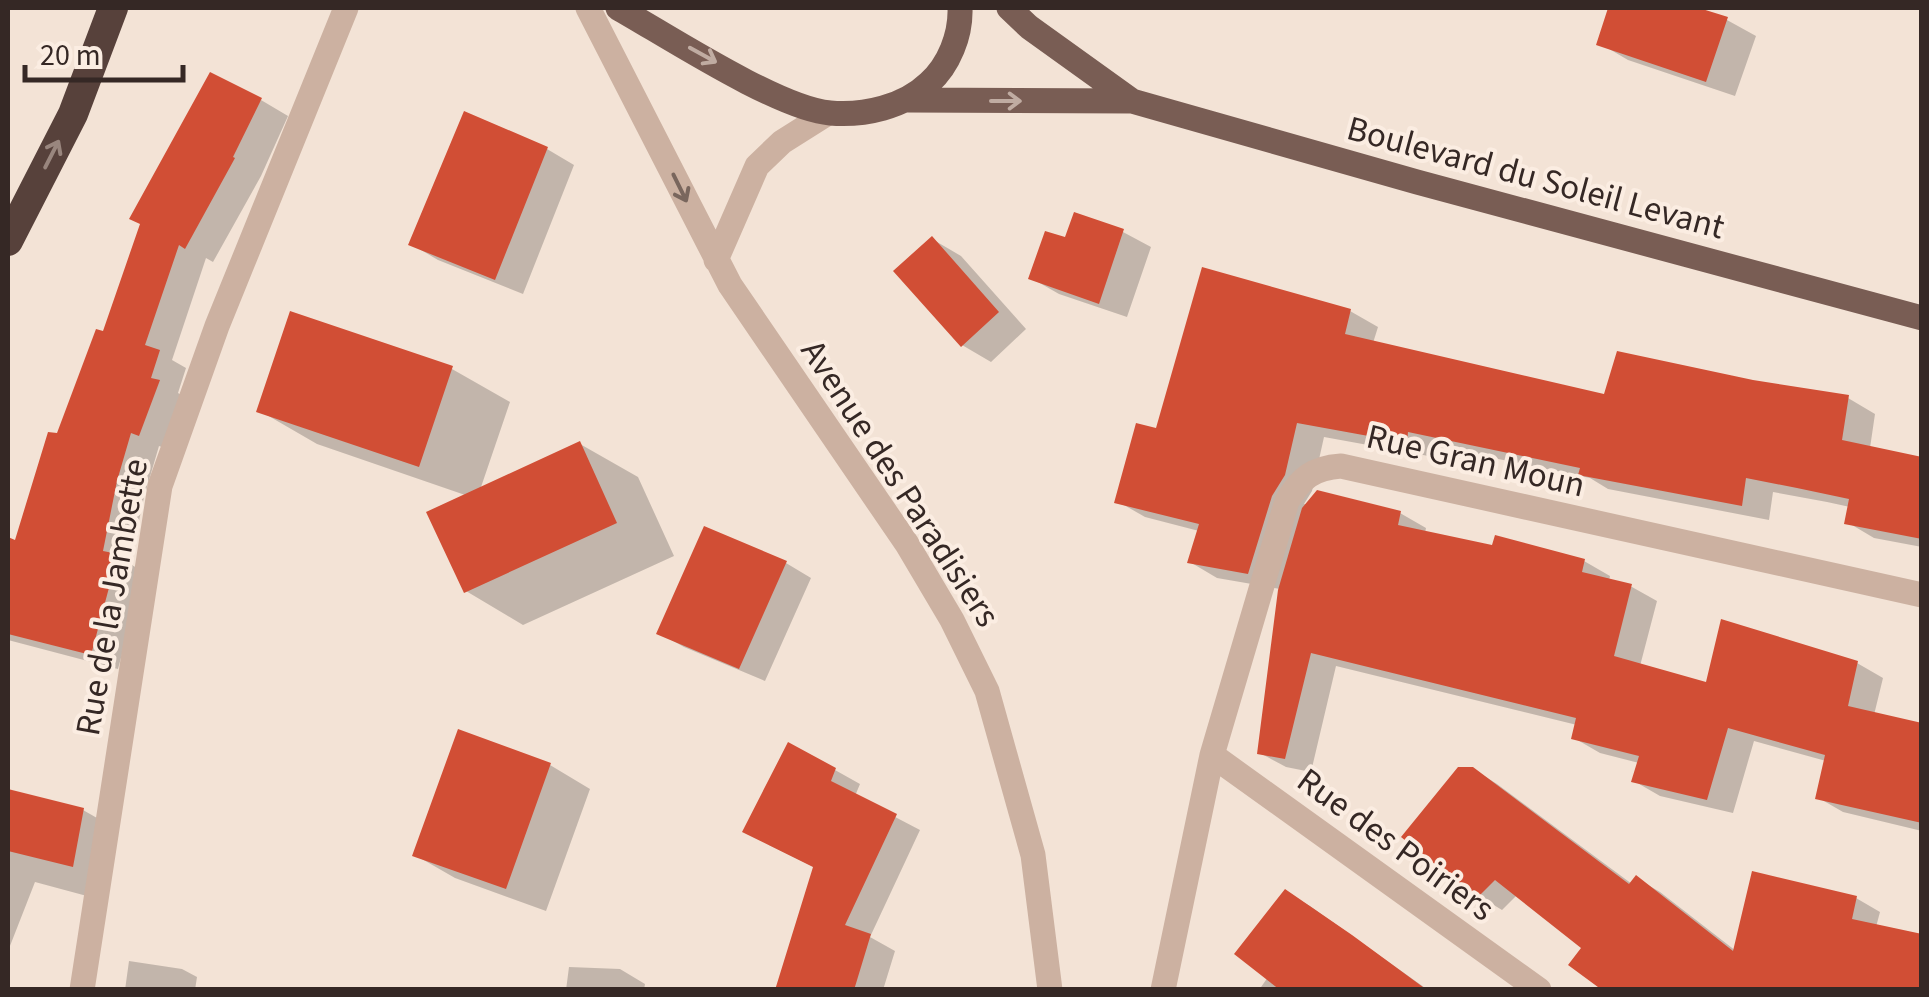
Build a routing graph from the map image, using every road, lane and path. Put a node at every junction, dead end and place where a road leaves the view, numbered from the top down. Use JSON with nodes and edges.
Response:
{"nodes":[{"id":1,"x":113,"y":8,"type":"edge"},
{"id":2,"x":346,"y":8,"type":"edge"},
{"id":3,"x":588,"y":8,"type":"edge"},
{"id":4,"x":618,"y":8,"type":"edge"},
{"id":5,"x":960,"y":8,"type":"edge"},
{"id":6,"x":1010,"y":8,"type":"edge"},
{"id":7,"x":908,"y":100,"type":"junction"},
{"id":8,"x":1132,"y":101,"type":"junction"},
{"id":9,"x":828,"y":114,"type":"junction"},
{"id":10,"x":8,"y":240,"type":"edge"},
{"id":11,"x":716,"y":260,"type":"junction"},
{"id":12,"x":1922,"y":318,"type":"edge"},
{"id":13,"x":1922,"y":595,"type":"edge"},
{"id":14,"x":1212,"y":756,"type":"junction"},
{"id":15,"x":82,"y":990,"type":"edge"},
{"id":16,"x":1050,"y":990,"type":"edge"},
{"id":17,"x":1163,"y":990,"type":"edge"},
{"id":18,"x":1538,"y":990,"type":"edge"}],
"edges":[{"from":10,"to":1,"type":"highway","one_way":true},
{"from":2,"to":15,"type":"street","name":"Rue de la Jambette"},
{"from":3,"to":11,"type":"street","name":"Avenue des Paradisiers","one_way":true},
{"from":4,"to":9,"type":"main road","one_way":true},
{"from":5,"to":7,"type":"main road"},
{"from":6,"to":8,"type":"main road","name":"Boulevard du Soleil Levant"},
{"from":7,"to":8,"type":"main road","name":"Boulevard du Soleil Levant","one_way":true},
{"from":7,"to":9,"type":"main road","name":"Boulevard du Soleil Levant"},
{"from":8,"to":12,"type":"main road","name":"Boulevard du Soleil Levant"},
{"from":9,"to":11,"type":"street"},
{"from":11,"to":16,"type":"street","name":"Avenue des Paradisiers"},
{"from":13,"to":14,"type":"street","name":"Rue Gran Moun"},
{"from":14,"to":17,"type":"street"},
{"from":14,"to":18,"type":"street","name":"Rue des Poiriers"}]}
